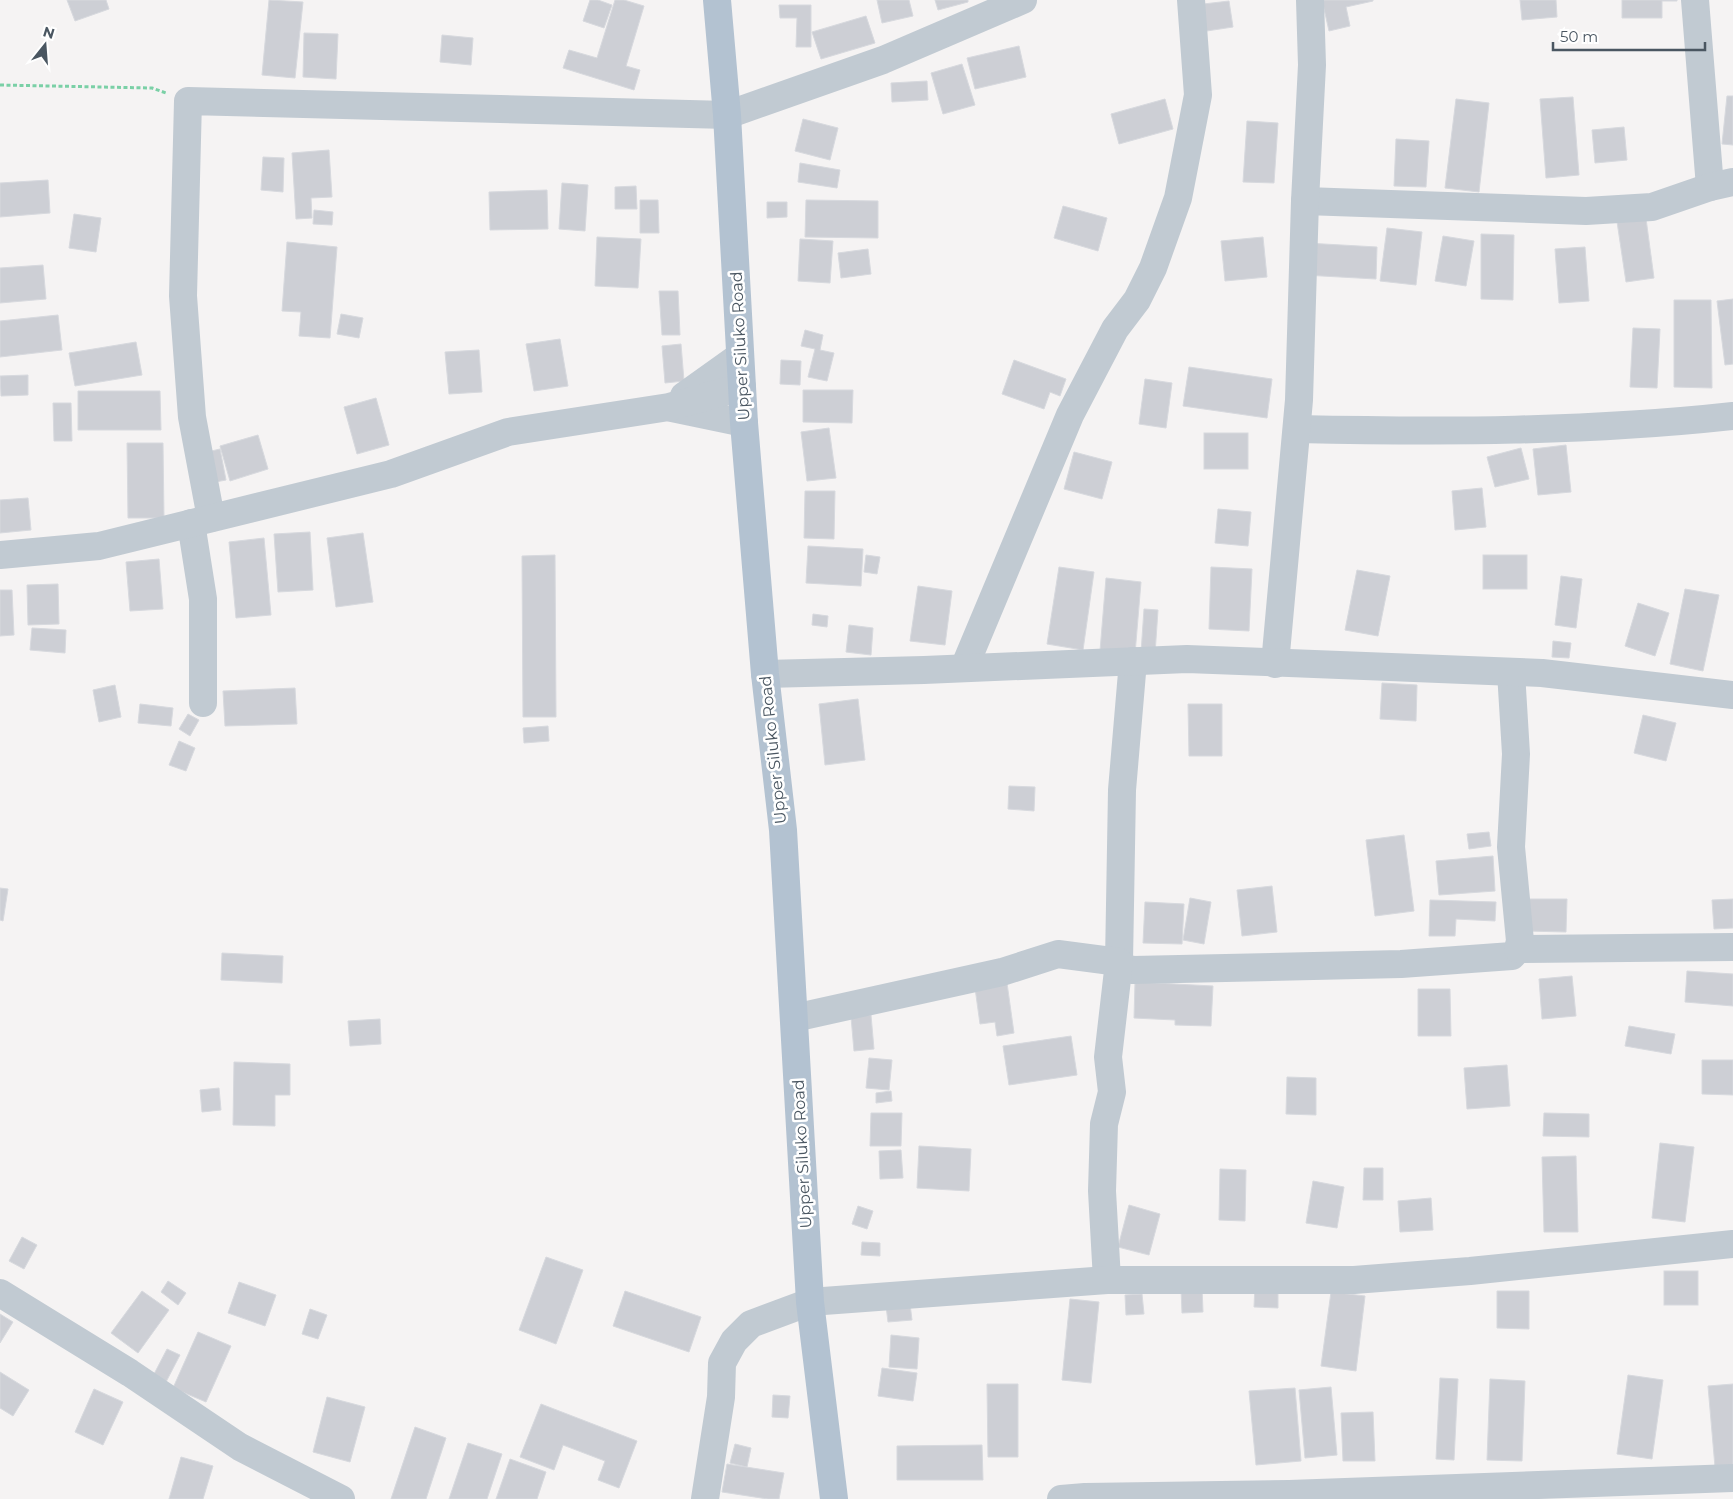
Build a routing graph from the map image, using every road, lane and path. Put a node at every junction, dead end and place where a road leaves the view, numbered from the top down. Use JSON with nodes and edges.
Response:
{"nodes":[{"id":1,"x":718,"y":0,"type":"edge"},
{"id":2,"x":1024,"y":0,"type":"edge"},
{"id":3,"x":1191,"y":0,"type":"edge"},
{"id":4,"x":1310,"y":0,"type":"edge"},
{"id":5,"x":1695,"y":0,"type":"edge"},
{"id":6,"x":0,"y":85,"type":"edge"},
{"id":7,"x":188,"y":101,"type":"junction"},
{"id":8,"x":727,"y":115,"type":"junction"},
{"id":9,"x":1721,"y":185,"type":"edge"},
{"id":10,"x":1305,"y":201,"type":"junction"},
{"id":11,"x":740,"y":356,"type":"junction"},
{"id":12,"x":742,"y":387,"type":"junction"},
{"id":13,"x":668,"y":407,"type":"junction"},
{"id":14,"x":1733,"y":416,"type":"edge"},
{"id":15,"x":744,"y":423,"type":"junction"},
{"id":16,"x":1297,"y":429,"type":"junction"},
{"id":17,"x":201,"y":520,"type":"junction"},
{"id":18,"x":0,"y":555,"type":"edge"},
{"id":19,"x":1133,"y":661,"type":"junction"},
{"id":20,"x":1274,"y":664,"type":"junction"},
{"id":21,"x":964,"y":668,"type":"junction"},
{"id":22,"x":1511,"y":672,"type":"junction"},
{"id":23,"x":765,"y":674,"type":"junction"},
{"id":24,"x":1733,"y":695,"type":"edge"},
{"id":25,"x":203,"y":703,"type":"dead end"},
{"id":26,"x":1733,"y":947,"type":"edge"},
{"id":27,"x":1518,"y":948,"type":"junction"},
{"id":28,"x":1119,"y":962,"type":"junction"},
{"id":29,"x":794,"y":1018,"type":"junction"},
{"id":30,"x":1733,"y":1244,"type":"edge"},
{"id":31,"x":1107,"y":1280,"type":"junction"},
{"id":32,"x":0,"y":1293,"type":"edge"},
{"id":33,"x":810,"y":1302,"type":"junction"},
{"id":34,"x":1733,"y":1478,"type":"edge"},
{"id":35,"x":1289,"y":1496,"type":"edge"},
{"id":36,"x":341,"y":1499,"type":"edge"},
{"id":37,"x":705,"y":1499,"type":"edge"},
{"id":38,"x":834,"y":1499,"type":"edge"},
{"id":39,"x":1061,"y":1499,"type":"edge"}],
"edges":[{"from":1,"to":8,"type":"main road","name":"Upper Siluko Road"},
{"from":2,"to":8,"type":"street"},
{"from":3,"to":21,"type":"street"},
{"from":4,"to":10,"type":"street"},
{"from":5,"to":9,"type":"street"},
{"from":6,"to":7,"type":"path"},
{"from":7,"to":8,"type":"street"},
{"from":7,"to":17,"type":"street"},
{"from":8,"to":11,"type":"main road","name":"Upper Siluko Road"},
{"from":9,"to":10,"type":"street"},
{"from":10,"to":16,"type":"street"},
{"from":11,"to":12,"type":"main road","name":"Upper Siluko Road"},
{"from":11,"to":13,"type":"street"},
{"from":12,"to":13,"type":"street"},
{"from":12,"to":15,"type":"main road","name":"Upper Siluko Road"},
{"from":13,"to":15,"type":"street"},
{"from":13,"to":17,"type":"street"},
{"from":14,"to":16,"type":"street"},
{"from":15,"to":23,"type":"main road","name":"Upper Siluko Road"},
{"from":16,"to":20,"type":"street"},
{"from":17,"to":18,"type":"street"},
{"from":17,"to":25,"type":"street"},
{"from":19,"to":20,"type":"street"},
{"from":19,"to":21,"type":"street"},
{"from":19,"to":28,"type":"street"},
{"from":20,"to":22,"type":"street"},
{"from":21,"to":23,"type":"street"},
{"from":22,"to":24,"type":"street"},
{"from":22,"to":27,"type":"street"},
{"from":23,"to":29,"type":"main road","name":"Upper Siluko Road"},
{"from":26,"to":27,"type":"street"},
{"from":27,"to":28,"type":"street"},
{"from":28,"to":29,"type":"street"},
{"from":28,"to":31,"type":"street"},
{"from":29,"to":33,"type":"main road","name":"Upper Siluko Road"},
{"from":30,"to":31,"type":"street"},
{"from":31,"to":33,"type":"street"},
{"from":32,"to":36,"type":"street"},
{"from":33,"to":37,"type":"street"},
{"from":33,"to":38,"type":"main road","name":"Upper Siluko Road"},
{"from":34,"to":35,"type":"street"},
{"from":35,"to":39,"type":"street"}]}
